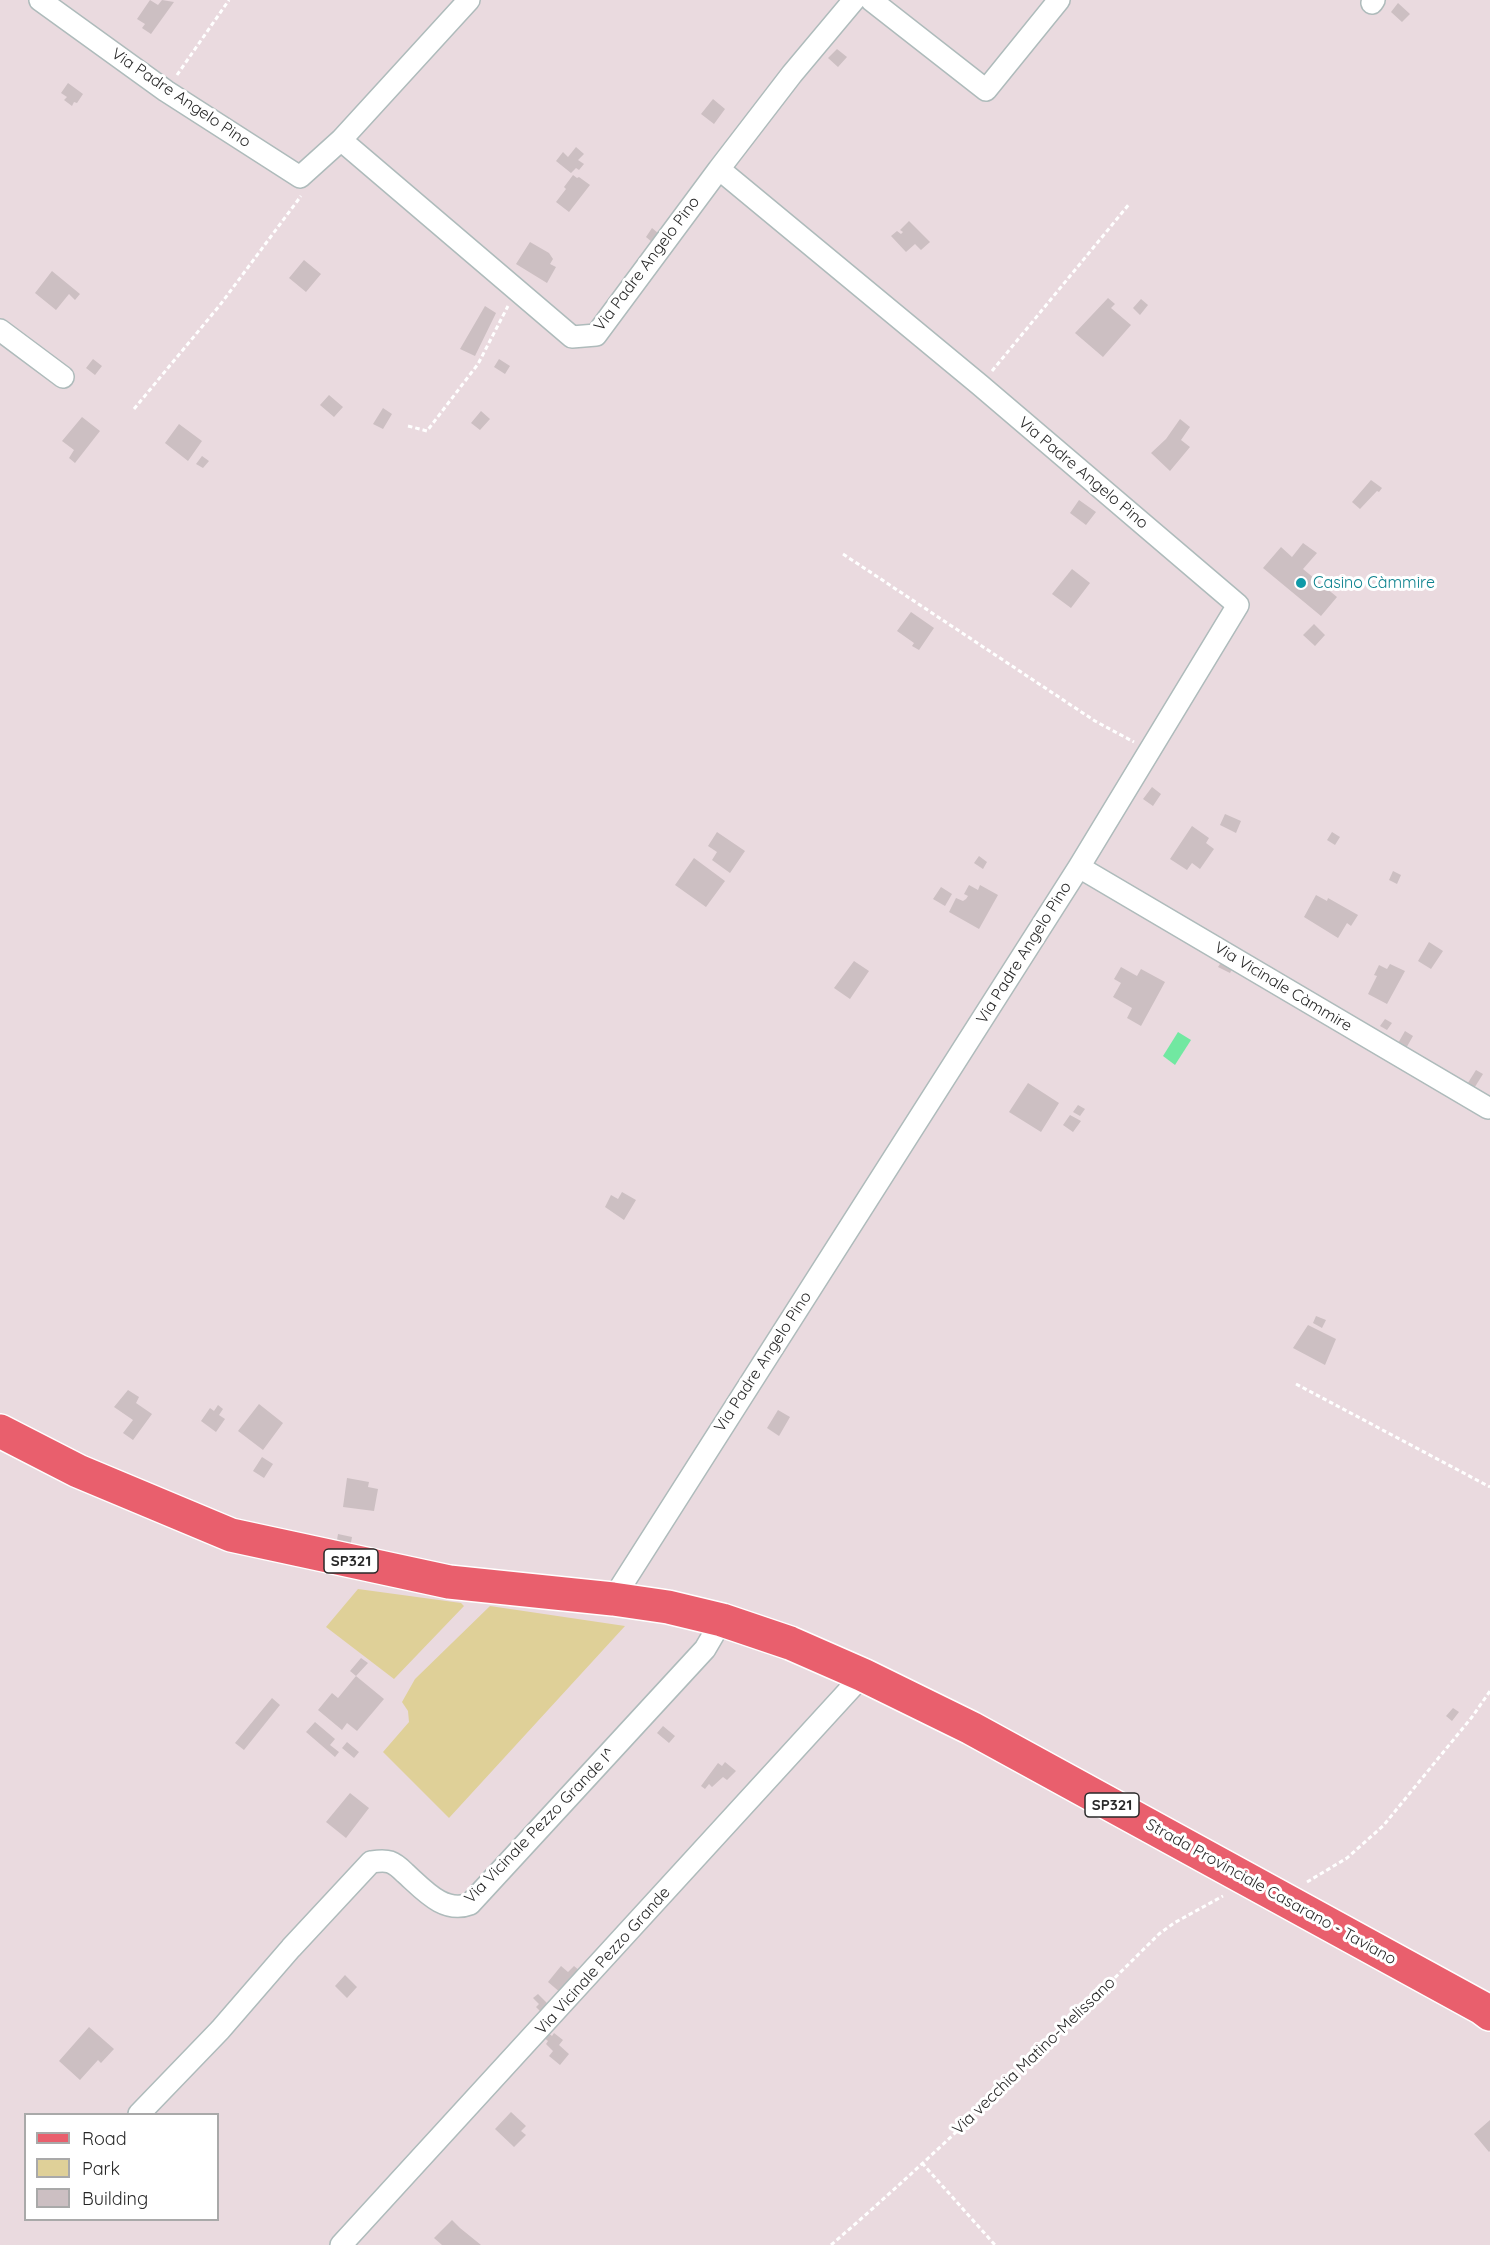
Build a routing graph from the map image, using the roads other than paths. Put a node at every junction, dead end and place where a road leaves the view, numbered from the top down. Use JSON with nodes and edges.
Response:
{"nodes":[{"id":1,"x":40,"y":0,"type":"edge"},
{"id":2,"x":469,"y":0,"type":"edge"},
{"id":3,"x":854,"y":0,"type":"edge"},
{"id":4,"x":871,"y":0,"type":"edge"},
{"id":5,"x":1059,"y":0,"type":"edge"},
{"id":6,"x":341,"y":140,"type":"junction"},
{"id":7,"x":719,"y":169,"type":"junction"},
{"id":8,"x":0,"y":330,"type":"edge"},
{"id":9,"x":63,"y":377,"type":"dead end"},
{"id":10,"x":1079,"y":867,"type":"junction"},
{"id":11,"x":1488,"y":1108,"type":"dead end"},
{"id":12,"x":0,"y":1431,"type":"edge"},
{"id":13,"x":613,"y":1599,"type":"junction"},
{"id":14,"x":722,"y":1620,"type":"junction"},
{"id":15,"x":863,"y":1675,"type":"junction"},
{"id":16,"x":1490,"y":2014,"type":"edge"},
{"id":17,"x":141,"y":2113,"type":"edge"},
{"id":18,"x":341,"y":2245,"type":"edge"}],
"edges":[{"from":1,"to":6,"type":"street","name":"Via Padre Angelo Pino"},
{"from":2,"to":6,"type":"street"},
{"from":3,"to":7,"type":"street"},
{"from":4,"to":5,"type":"street"},
{"from":6,"to":7,"type":"street","name":"Via Padre Angelo Pino"},
{"from":7,"to":10,"type":"street","name":"Via Padre Angelo Pino"},
{"from":8,"to":9,"type":"street"},
{"from":10,"to":11,"type":"street","name":"Via Vicinale Càmmire"},
{"from":10,"to":13,"type":"street","name":"Via Padre Angelo Pino"},
{"from":12,"to":13,"type":"main road","name":"Strada Provinciale Casarano - Taviano","number":"SP321"},
{"from":13,"to":14,"type":"main road","name":"Strada Provinciale Casarano - Taviano","number":"SP321"},
{"from":14,"to":15,"type":"main road","name":"Strada Provinciale Casarano - Taviano","number":"SP321"},
{"from":14,"to":17,"type":"street","name":"Via Vicinale Pezzo Grande I^"},
{"from":15,"to":16,"type":"main road","name":"Strada Provinciale Casarano - Taviano","number":"SP321"},
{"from":15,"to":18,"type":"street","name":"Via Vicinale Pezzo Grande"}]}
